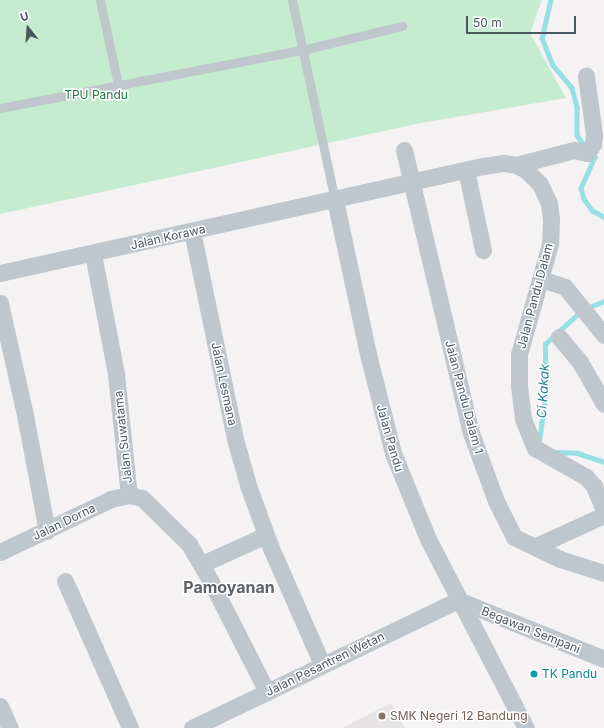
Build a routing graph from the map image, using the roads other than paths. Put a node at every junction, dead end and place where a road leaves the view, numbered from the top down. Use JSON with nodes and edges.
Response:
{"nodes":[{"id":1,"x":100,"y":0,"type":"edge"},
{"id":2,"x":292,"y":0,"type":"edge"},
{"id":3,"x":402,"y":26,"type":"dead end"},
{"id":4,"x":302,"y":50,"type":"junction"},
{"id":5,"x":586,"y":76,"type":"dead end"},
{"id":6,"x":118,"y":85,"type":"junction"},
{"id":7,"x":0,"y":108,"type":"edge"},
{"id":8,"x":404,"y":150,"type":"dead end"},
{"id":9,"x":516,"y":165,"type":"junction"},
{"id":10,"x":466,"y":170,"type":"junction"},
{"id":11,"x":410,"y":182,"type":"junction"},
{"id":12,"x":335,"y":200,"type":"junction"},
{"id":13,"x":192,"y":231,"type":"junction"},
{"id":14,"x":483,"y":250,"type":"dead end"},
{"id":15,"x":93,"y":254,"type":"junction"},
{"id":16,"x":0,"y":273,"type":"edge"},
{"id":17,"x":541,"y":280,"type":"junction"},
{"id":18,"x":0,"y":303,"type":"edge"},
{"id":19,"x":604,"y":335,"type":"edge"},
{"id":20,"x":559,"y":337,"type":"dead end"},
{"id":21,"x":604,"y":404,"type":"edge"},
{"id":22,"x":129,"y":495,"type":"junction"},
{"id":23,"x":604,"y":511,"type":"edge"},
{"id":24,"x":604,"y":514,"type":"edge"},
{"id":25,"x":47,"y":531,"type":"junction"},
{"id":26,"x":266,"y":535,"type":"junction"},
{"id":27,"x":536,"y":546,"type":"junction"},
{"id":28,"x":0,"y":552,"type":"edge"},
{"id":29,"x":202,"y":564,"type":"junction"},
{"id":30,"x":604,"y":572,"type":"edge"},
{"id":31,"x":65,"y":581,"type":"dead end"},
{"id":32,"x":458,"y":600,"type":"junction"},
{"id":33,"x":604,"y":659,"type":"edge"},
{"id":34,"x":322,"y":664,"type":"junction"},
{"id":35,"x":267,"y":692,"type":"junction"},
{"id":36,"x":0,"y":706,"type":"edge"},
{"id":37,"x":10,"y":728,"type":"edge"},
{"id":38,"x":130,"y":728,"type":"edge"},
{"id":39,"x":192,"y":728,"type":"edge"},
{"id":40,"x":526,"y":728,"type":"edge"}],
"edges":[{"from":1,"to":6,"type":"lane"},
{"from":2,"to":4,"type":"lane"},
{"from":3,"to":4,"type":"lane"},
{"from":4,"to":6,"type":"lane"},
{"from":4,"to":12,"type":"lane"},
{"from":5,"to":9,"type":"street"},
{"from":6,"to":7,"type":"lane"},
{"from":8,"to":11,"type":"street","name":"Jalan Pandu Dalam 1"},
{"from":9,"to":10,"type":"street"},
{"from":9,"to":17,"type":"street","name":"Jalan Pandu Dalam"},
{"from":10,"to":11,"type":"street"},
{"from":10,"to":14,"type":"street"},
{"from":11,"to":12,"type":"street"},
{"from":11,"to":27,"type":"street","name":"Jalan Pandu Dalam 1"},
{"from":12,"to":13,"type":"street","name":"Jalan Korawa"},
{"from":12,"to":32,"type":"street","name":"Jalan Pandu"},
{"from":13,"to":15,"type":"street","name":"Jalan Korawa"},
{"from":13,"to":26,"type":"street","name":"Jalan Lesmana"},
{"from":15,"to":16,"type":"street","name":"Jalan Korawa"},
{"from":15,"to":22,"type":"street","name":"Jalan Suwatama"},
{"from":17,"to":19,"type":"street"},
{"from":17,"to":23,"type":"street","name":"Jalan Pandu Dalam"},
{"from":18,"to":25,"type":"street"},
{"from":20,"to":21,"type":"street"},
{"from":22,"to":25,"type":"street","name":"Jalan Dorna"},
{"from":22,"to":29,"type":"street","name":"Jalan Suwatama"},
{"from":24,"to":27,"type":"street"},
{"from":25,"to":28,"type":"street","name":"Jalan Dorna"},
{"from":26,"to":29,"type":"street"},
{"from":26,"to":34,"type":"street","name":"Jalan Lesmana"},
{"from":27,"to":30,"type":"street","name":"Jalan Pandu Dalam 1"},
{"from":29,"to":35,"type":"street","name":"Jalan Suwatama"},
{"from":31,"to":38,"type":"street"},
{"from":32,"to":33,"type":"street","name":"Begawan Sempani"},
{"from":32,"to":34,"type":"street","name":"Jalan Pesantren Wetan"},
{"from":32,"to":40,"type":"street","name":"Jalan Pandu"},
{"from":34,"to":35,"type":"street","name":"Jalan Pesantren Wetan"},
{"from":35,"to":39,"type":"street","name":"Jalan Pesantren Wetan"},
{"from":36,"to":37,"type":"street"}]}
